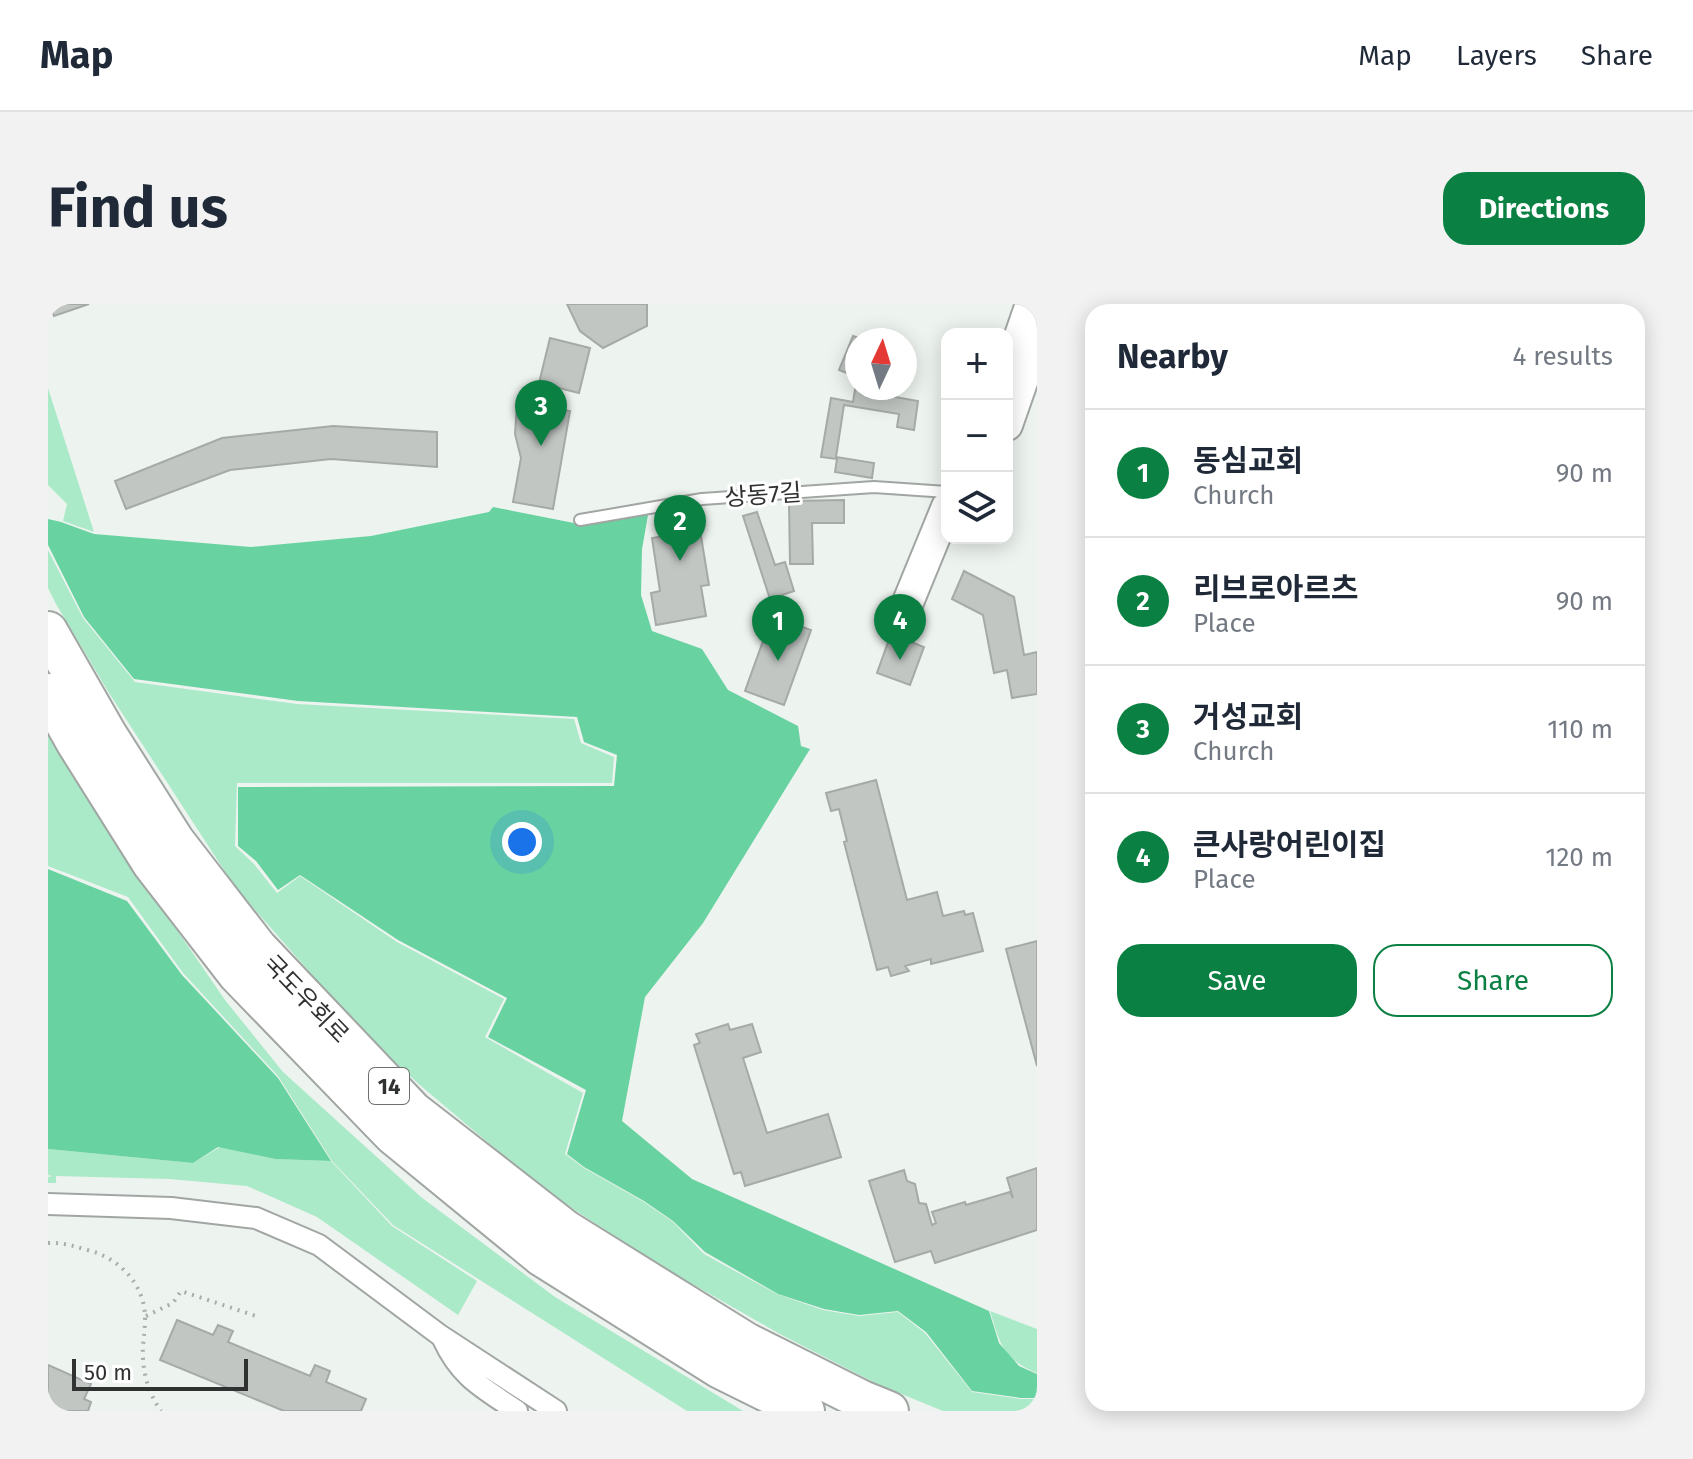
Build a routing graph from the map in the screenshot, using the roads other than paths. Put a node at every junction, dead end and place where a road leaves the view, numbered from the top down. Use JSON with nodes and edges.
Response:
{"nodes":[{"id":1,"x":1031,"y":304,"type":"edge"},
{"id":2,"x":1037,"y":339,"type":"edge"},
{"id":3,"x":1013,"y":355,"type":"edge"},
{"id":4,"x":1013,"y":408,"type":"edge"},
{"id":5,"x":941,"y":492,"type":"edge"},
{"id":6,"x":580,"y":520,"type":"dead end"},
{"id":7,"x":941,"y":526,"type":"edge"},
{"id":8,"x":951,"y":544,"type":"edge"},
{"id":9,"x":48,"y":631,"type":"edge"},
{"id":10,"x":48,"y":693,"type":"edge"},
{"id":11,"x":48,"y":1204,"type":"edge"},
{"id":12,"x":441,"y":1336,"type":"junction"},
{"id":13,"x":876,"y":1406,"type":"edge"},
{"id":14,"x":517,"y":1411,"type":"edge"},
{"id":15,"x":556,"y":1411,"type":"edge"},
{"id":16,"x":805,"y":1411,"type":"edge"}],
"edges":[{"from":1,"to":3,"type":"street"},
{"from":2,"to":4,"type":"street"},
{"from":5,"to":6,"type":"lane","name":"상동7길"},
{"from":7,"to":8,"type":"street"},
{"from":9,"to":13,"type":"highway","name":"국도우회로","number":"14"},
{"from":10,"to":16,"type":"highway","name":"국도우회로","number":"14"},
{"from":11,"to":12,"type":"street"},
{"from":12,"to":14,"type":"street"},
{"from":12,"to":15,"type":"street"}]}
